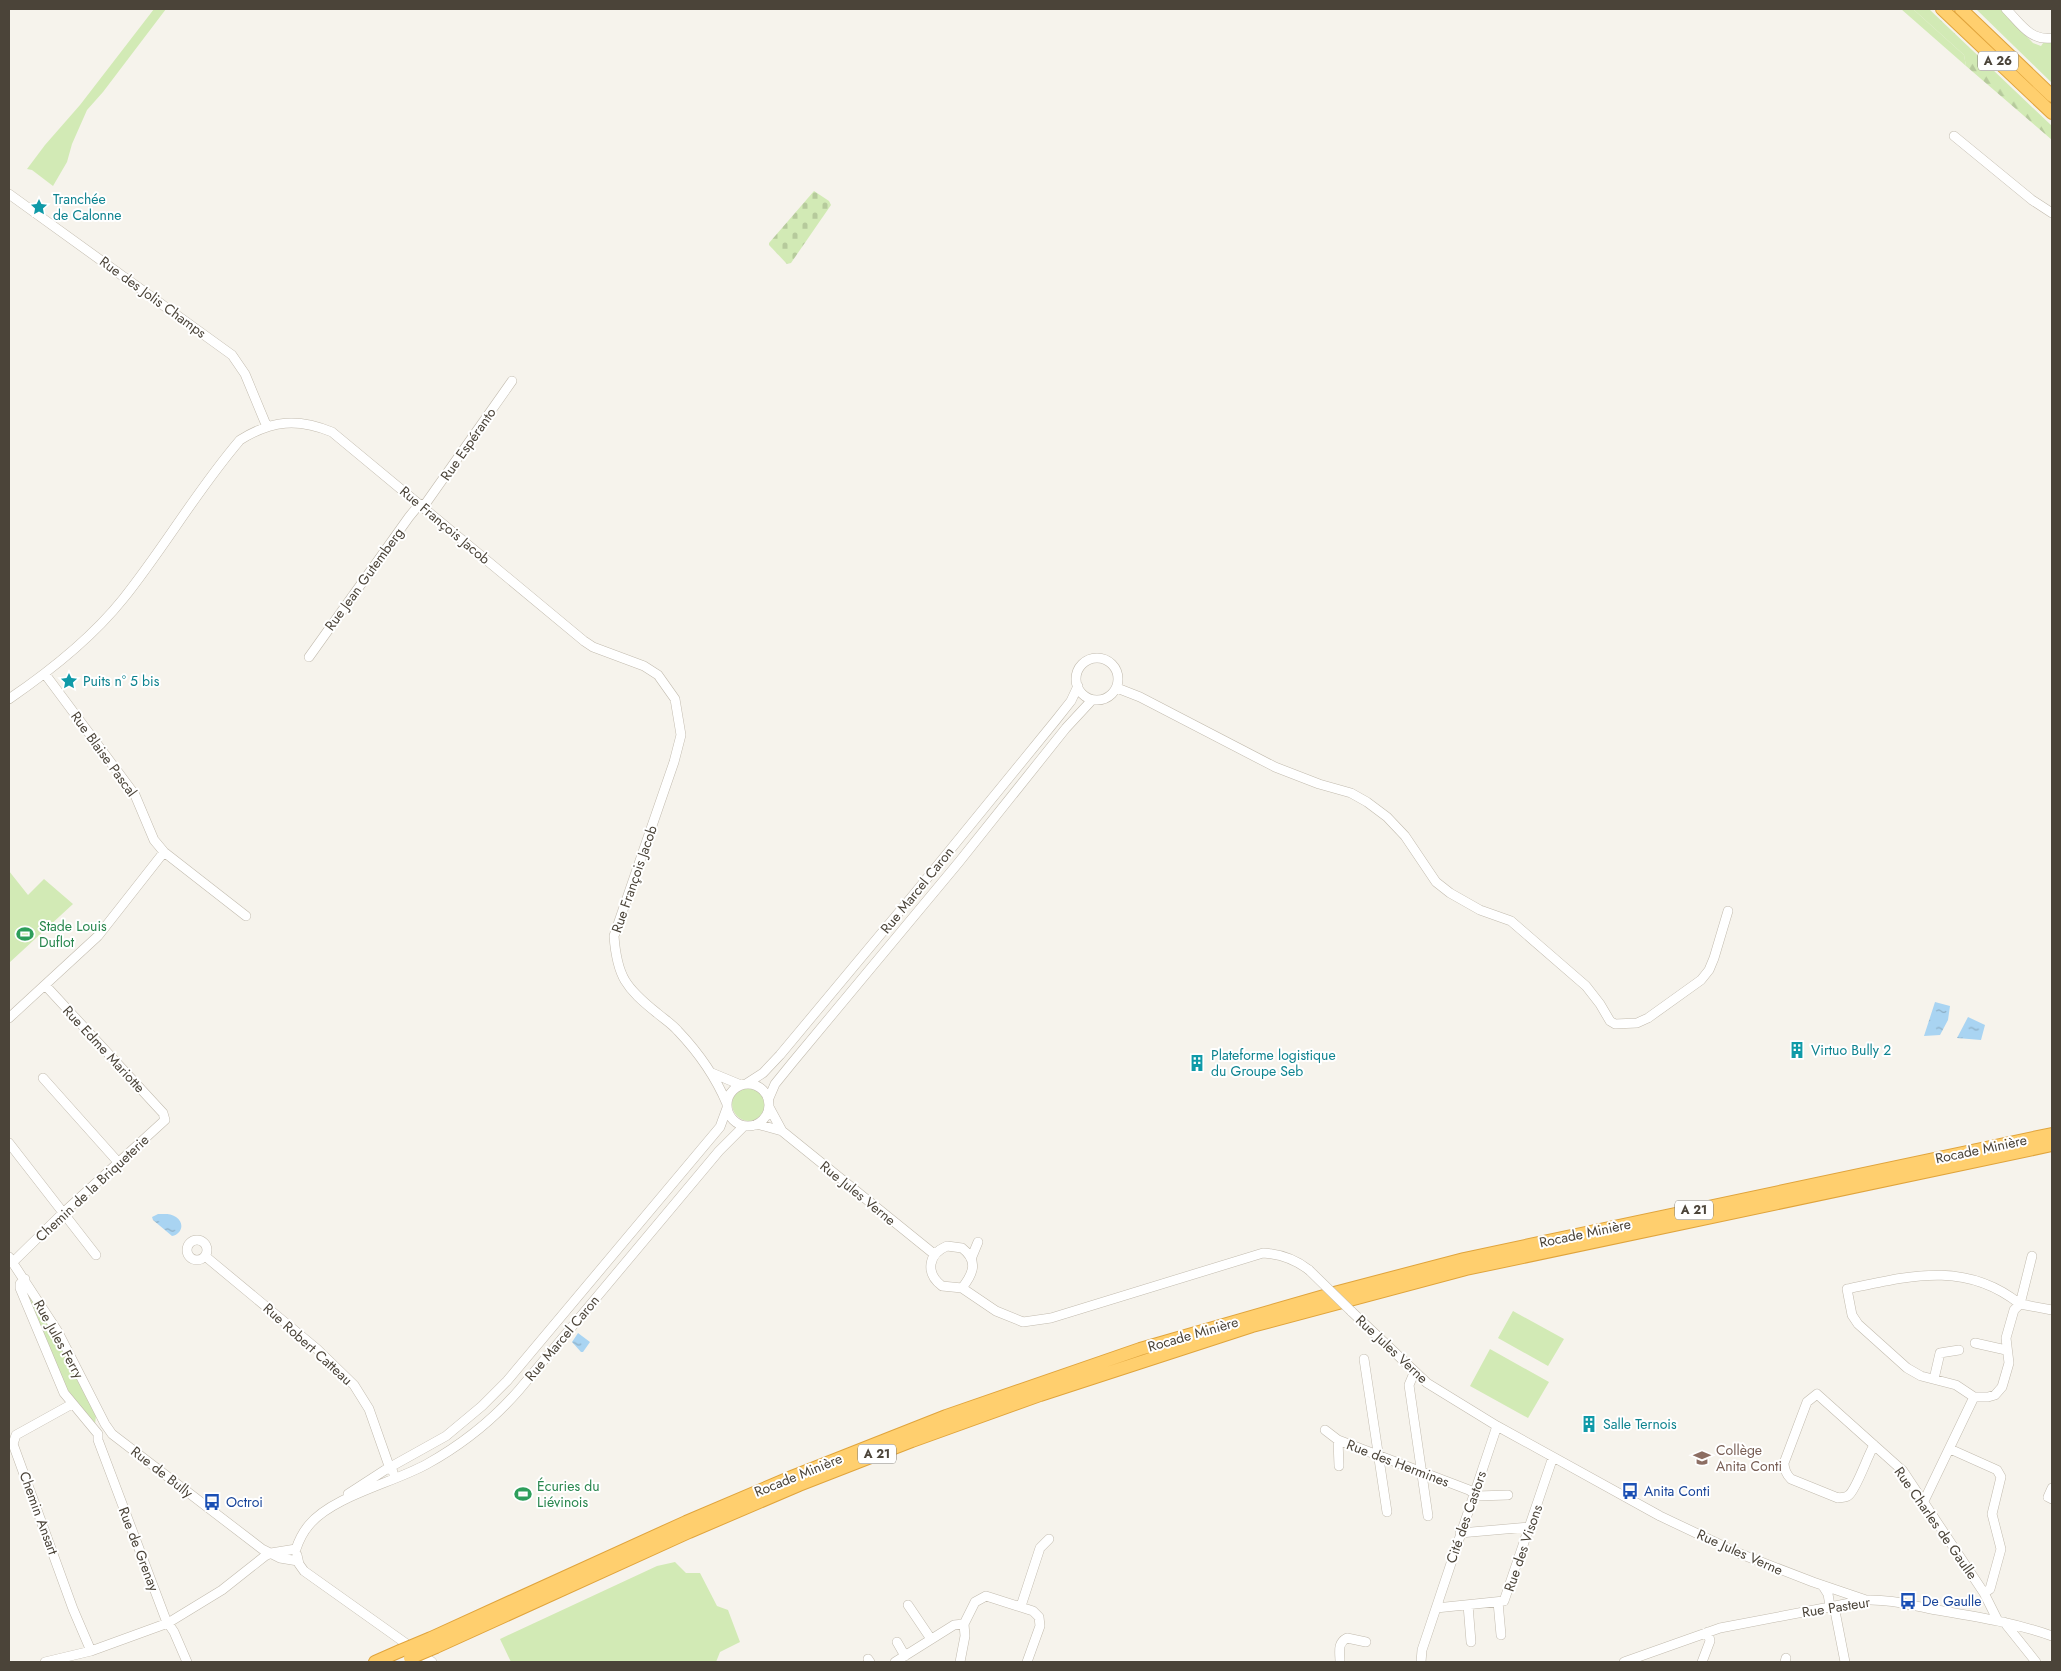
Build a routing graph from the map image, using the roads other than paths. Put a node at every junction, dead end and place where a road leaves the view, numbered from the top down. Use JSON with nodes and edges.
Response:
{"nodes":[{"id":1,"x":1942,"y":9,"type":"edge"},
{"id":2,"x":1961,"y":9,"type":"edge"},
{"id":3,"x":2006,"y":9,"type":"edge"},
{"id":4,"x":2052,"y":38,"type":"edge"},
{"id":5,"x":2052,"y":96,"type":"edge"},
{"id":6,"x":2052,"y":113,"type":"edge"},
{"id":7,"x":1954,"y":136,"type":"dead end"},
{"id":8,"x":9,"y":194,"type":"edge"},
{"id":9,"x":2052,"y":213,"type":"edge"},
{"id":10,"x":512,"y":381,"type":"dead end"},
{"id":11,"x":267,"y":427,"type":"junction"},
{"id":12,"x":422,"y":505,"type":"junction"},
{"id":13,"x":309,"y":656,"type":"dead end"},
{"id":14,"x":45,"y":674,"type":"junction"},
{"id":15,"x":1078,"y":686,"type":"junction"},
{"id":16,"x":1117,"y":688,"type":"junction"},
{"id":17,"x":9,"y":699,"type":"edge"},
{"id":18,"x":1092,"y":700,"type":"junction"},
{"id":19,"x":164,"y":852,"type":"junction"},
{"id":20,"x":1728,"y":911,"type":"dead end"},
{"id":21,"x":246,"y":916,"type":"dead end"},
{"id":22,"x":45,"y":985,"type":"junction"},
{"id":23,"x":9,"y":1018,"type":"edge"},
{"id":24,"x":712,"y":1073,"type":"junction"},
{"id":25,"x":43,"y":1078,"type":"dead end"},
{"id":26,"x":743,"y":1084,"type":"junction"},
{"id":27,"x":769,"y":1103,"type":"junction"},
{"id":28,"x":727,"y":1106,"type":"junction"},
{"id":29,"x":162,"y":1113,"type":"joint"},
{"id":30,"x":757,"y":1124,"type":"junction"},
{"id":31,"x":744,"y":1126,"type":"junction"},
{"id":32,"x":782,"y":1131,"type":"junction"},
{"id":33,"x":2052,"y":1134,"type":"edge"},
{"id":34,"x":9,"y":1143,"type":"edge"},
{"id":35,"x":2052,"y":1145,"type":"edge"},
{"id":36,"x":118,"y":1162,"type":"junction"},
{"id":37,"x":63,"y":1213,"type":"junction"},
{"id":38,"x":962,"y":1248,"type":"junction"},
{"id":39,"x":934,"y":1254,"type":"junction"},
{"id":40,"x":96,"y":1255,"type":"dead end"},
{"id":41,"x":205,"y":1256,"type":"dead end"},
{"id":42,"x":2032,"y":1256,"type":"dead end"},
{"id":43,"x":11,"y":1259,"type":"edge"},
{"id":44,"x":971,"y":1259,"type":"junction"},
{"id":45,"x":25,"y":1279,"type":"junction"},
{"id":46,"x":970,"y":1279,"type":"junction"},
{"id":47,"x":962,"y":1288,"type":"junction"},
{"id":48,"x":980,"y":1299,"type":"junction"},
{"id":49,"x":2020,"y":1304,"type":"junction"},
{"id":50,"x":2052,"y":1310,"type":"edge"},
{"id":51,"x":1974,"y":1343,"type":"dead end"},
{"id":52,"x":1959,"y":1350,"type":"dead end"},
{"id":53,"x":2006,"y":1350,"type":"junction"},
{"id":54,"x":1364,"y":1360,"type":"dead end"},
{"id":55,"x":1414,"y":1372,"type":"junction"},
{"id":56,"x":1934,"y":1379,"type":"junction"},
{"id":57,"x":1974,"y":1397,"type":"junction"},
{"id":58,"x":72,"y":1404,"type":"junction"},
{"id":59,"x":482,"y":1406,"type":"junction"},
{"id":60,"x":492,"y":1419,"type":"junction"},
{"id":61,"x":105,"y":1424,"type":"junction"},
{"id":62,"x":1497,"y":1426,"type":"junction"},
{"id":63,"x":1325,"y":1430,"type":"dead end"},
{"id":64,"x":98,"y":1434,"type":"junction"},
{"id":65,"x":1338,"y":1440,"type":"junction"},
{"id":66,"x":1874,"y":1445,"type":"junction"},
{"id":67,"x":1950,"y":1448,"type":"junction"},
{"id":68,"x":1378,"y":1454,"type":"junction"},
{"id":69,"x":1552,"y":1456,"type":"junction"},
{"id":70,"x":1339,"y":1466,"type":"dead end"},
{"id":71,"x":391,"y":1467,"type":"junction"},
{"id":72,"x":1422,"y":1472,"type":"junction"},
{"id":73,"x":397,"y":1479,"type":"junction"},
{"id":74,"x":2052,"y":1488,"type":"edge"},
{"id":75,"x":1473,"y":1493,"type":"junction"},
{"id":76,"x":1508,"y":1494,"type":"dead end"},
{"id":77,"x":2052,"y":1499,"type":"edge"},
{"id":78,"x":1924,"y":1501,"type":"junction"},
{"id":79,"x":341,"y":1502,"type":"junction"},
{"id":80,"x":1387,"y":1512,"type":"dead end"},
{"id":81,"x":1428,"y":1516,"type":"dead end"},
{"id":82,"x":1530,"y":1527,"type":"junction"},
{"id":83,"x":1460,"y":1533,"type":"junction"},
{"id":84,"x":1049,"y":1539,"type":"dead end"},
{"id":85,"x":296,"y":1549,"type":"junction"},
{"id":86,"x":271,"y":1553,"type":"junction"},
{"id":87,"x":298,"y":1561,"type":"junction"},
{"id":88,"x":1823,"y":1586,"type":"junction"},
{"id":89,"x":1835,"y":1589,"type":"junction"},
{"id":90,"x":1984,"y":1593,"type":"junction"},
{"id":91,"x":1866,"y":1600,"type":"junction"},
{"id":92,"x":1498,"y":1602,"type":"junction"},
{"id":93,"x":908,"y":1604,"type":"dead end"},
{"id":94,"x":1468,"y":1605,"type":"junction"},
{"id":95,"x":1835,"y":1605,"type":"junction"},
{"id":96,"x":1021,"y":1606,"type":"junction"},
{"id":97,"x":1436,"y":1608,"type":"junction"},
{"id":98,"x":2001,"y":1622,"type":"junction"},
{"id":99,"x":168,"y":1623,"type":"junction"},
{"id":100,"x":964,"y":1624,"type":"junction"},
{"id":101,"x":1708,"y":1632,"type":"junction"},
{"id":102,"x":1501,"y":1635,"type":"dead end"},
{"id":103,"x":2052,"y":1636,"type":"edge"},
{"id":104,"x":931,"y":1639,"type":"junction"},
{"id":105,"x":434,"y":1642,"type":"junction"},
{"id":106,"x":897,"y":1642,"type":"dead end"},
{"id":107,"x":1366,"y":1642,"type":"dead end"},
{"id":108,"x":1471,"y":1642,"type":"dead end"},
{"id":109,"x":91,"y":1651,"type":"junction"},
{"id":110,"x":905,"y":1656,"type":"junction"},
{"id":111,"x":403,"y":1657,"type":"edge"},
{"id":112,"x":45,"y":1662,"type":"edge"},
{"id":113,"x":187,"y":1662,"type":"edge"},
{"id":114,"x":375,"y":1662,"type":"edge"},
{"id":115,"x":432,"y":1662,"type":"edge"},
{"id":116,"x":895,"y":1662,"type":"edge"},
{"id":117,"x":960,"y":1662,"type":"edge"},
{"id":118,"x":1027,"y":1662,"type":"edge"},
{"id":119,"x":1340,"y":1662,"type":"edge"},
{"id":120,"x":1421,"y":1662,"type":"edge"},
{"id":121,"x":1624,"y":1662,"type":"edge"},
{"id":122,"x":1702,"y":1662,"type":"edge"},
{"id":123,"x":1845,"y":1662,"type":"edge"},
{"id":124,"x":2036,"y":1662,"type":"edge"}],
"edges":[{"from":1,"to":6,"type":"highway","number":"A 26"},
{"from":2,"to":5,"type":"highway","number":"A 26"},
{"from":3,"to":4,"type":"street"},
{"from":7,"to":9,"type":"street"},
{"from":8,"to":11,"type":"street","name":"Rue des Jolis Champs"},
{"from":10,"to":12,"type":"street","name":"Rue Espéranto"},
{"from":11,"to":12,"type":"street","name":"Rue François Jacob"},
{"from":11,"to":14,"type":"street","name":"Rue François Jacob"},
{"from":12,"to":13,"type":"street","name":"Rue Jean Gutemberg"},
{"from":12,"to":24,"type":"street","name":"Rue François Jacob"},
{"from":14,"to":17,"type":"street","name":"Rue François Jacob"},
{"from":14,"to":19,"type":"street","name":"Rue Blaise Pascal"},
{"from":15,"to":16,"type":"street"},
{"from":15,"to":18,"type":"street"},
{"from":15,"to":26,"type":"street","name":"Rue Marcel Caron"},
{"from":16,"to":18,"type":"street"},
{"from":16,"to":20,"type":"street"},
{"from":18,"to":27,"type":"street","name":"Rue Marcel Caron"},
{"from":19,"to":21,"type":"street","name":"Rue Blaise Pascal"},
{"from":19,"to":22,"type":"street"},
{"from":22,"to":23,"type":"street"},
{"from":22,"to":29,"type":"street","name":"Rue Edme Mariotte"},
{"from":24,"to":26,"type":"street"},
{"from":24,"to":28,"type":"street","name":"Rue François Jacob"},
{"from":25,"to":36,"type":"street"},
{"from":26,"to":27,"type":"street"},
{"from":26,"to":28,"type":"street"},
{"from":27,"to":30,"type":"street"},
{"from":27,"to":32,"type":"street","name":"Rue Jules Verne"},
{"from":28,"to":31,"type":"street"},
{"from":28,"to":59,"type":"street","name":"Rue Marcel Caron"},
{"from":29,"to":36,"type":"street","name":"Chemin de la Briqueterie"},
{"from":30,"to":31,"type":"street"},
{"from":30,"to":32,"type":"street","name":"Rue Jules Verne"},
{"from":31,"to":60,"type":"street","name":"Rue Marcel Caron"},
{"from":32,"to":39,"type":"street","name":"Rue Jules Verne"},
{"from":33,"to":105,"type":"highway","name":"Rocade Minière","number":"A 21"},
{"from":34,"to":37,"type":"street"},
{"from":35,"to":105,"type":"highway","name":"Rocade Minière","number":"A 21"},
{"from":36,"to":37,"type":"street","name":"Chemin de la Briqueterie"},
{"from":37,"to":40,"type":"street"},
{"from":37,"to":43,"type":"street","name":"Chemin de la Briqueterie"},
{"from":38,"to":39,"type":"street"},
{"from":38,"to":44,"type":"street"},
{"from":38,"to":44,"type":"street"},
{"from":39,"to":47,"type":"street"},
{"from":41,"to":71,"type":"street","name":"Rue Robert Catteau"},
{"from":42,"to":49,"type":"street"},
{"from":43,"to":45,"type":"street","name":"Rue Jules Ferry"},
{"from":44,"to":46,"type":"street"},
{"from":45,"to":58,"type":"street"},
{"from":45,"to":61,"type":"street","name":"Rue Jules Ferry"},
{"from":46,"to":47,"type":"street"},
{"from":46,"to":48,"type":"street"},
{"from":47,"to":48,"type":"street","name":"Rue Jules Verne"},
{"from":48,"to":55,"type":"street","name":"Rue Jules Verne","bridge":true},
{"from":49,"to":50,"type":"street"},
{"from":49,"to":53,"type":"street"},
{"from":49,"to":56,"type":"street"},
{"from":51,"to":53,"type":"street"},
{"from":52,"to":56,"type":"street"},
{"from":53,"to":57,"type":"street"},
{"from":54,"to":68,"type":"street"},
{"from":55,"to":62,"type":"street","name":"Rue Jules Verne"},
{"from":55,"to":72,"type":"street"},
{"from":56,"to":57,"type":"street"},
{"from":57,"to":67,"type":"street"},
{"from":58,"to":64,"type":"street"},
{"from":58,"to":109,"type":"street","name":"Chemin Ansart"},
{"from":59,"to":60,"type":"street"},
{"from":59,"to":71,"type":"street","name":"Rue Marcel Caron"},
{"from":60,"to":73,"type":"street","name":"Rue Marcel Caron"},
{"from":61,"to":64,"type":"street"},
{"from":61,"to":86,"type":"street","name":"Rue de Bully"},
{"from":62,"to":69,"type":"street","name":"Rue Jules Verne"},
{"from":62,"to":75,"type":"street","name":"Cité des Castors"},
{"from":63,"to":65,"type":"street","name":"Rue des Hermines"},
{"from":64,"to":99,"type":"street","name":"Rue de Grenay"},
{"from":65,"to":68,"type":"street","name":"Rue des Hermines"},
{"from":65,"to":70,"type":"street"},
{"from":66,"to":66,"type":"street","name":"Rue Charles de Gaulle"},
{"from":66,"to":78,"type":"street","name":"Rue Charles de Gaulle"},
{"from":67,"to":78,"type":"street"},
{"from":67,"to":90,"type":"street"},
{"from":68,"to":72,"type":"street","name":"Rue des Hermines"},
{"from":68,"to":80,"type":"street"},
{"from":69,"to":82,"type":"street","name":"Rue des Visons"},
{"from":69,"to":88,"type":"street","name":"Rue Jules Verne"},
{"from":71,"to":73,"type":"street","name":"Rue Robert Catteau"},
{"from":71,"to":79,"type":"street","name":"Rue Marcel Caron"},
{"from":72,"to":75,"type":"street","name":"Rue des Hermines"},
{"from":72,"to":81,"type":"street"},
{"from":73,"to":79,"type":"street","name":"Rue Marcel Caron"},
{"from":74,"to":77,"type":"street"},
{"from":75,"to":76,"type":"street","name":"Rue des Hermines"},
{"from":75,"to":83,"type":"street","name":"Cité des Castors"},
{"from":78,"to":90,"type":"street","name":"Rue Charles de Gaulle"},
{"from":79,"to":85,"type":"street","name":"Rue Marcel Caron"},
{"from":82,"to":83,"type":"street"},
{"from":82,"to":92,"type":"street","name":"Rue des Visons"},
{"from":83,"to":97,"type":"street","name":"Cité des Castors"},
{"from":84,"to":96,"type":"street"},
{"from":85,"to":86,"type":"street"},
{"from":85,"to":87,"type":"street"},
{"from":86,"to":87,"type":"street","name":"Rue de Bully"},
{"from":86,"to":99,"type":"street"},
{"from":87,"to":115,"type":"street"},
{"from":88,"to":89,"type":"street","name":"Rue Jules Verne"},
{"from":88,"to":95,"type":"street"},
{"from":89,"to":91,"type":"street","name":"Rue Jules Verne"},
{"from":89,"to":95,"type":"street"},
{"from":90,"to":98,"type":"street","name":"Rue Charles de Gaulle"},
{"from":91,"to":95,"type":"street","name":"Rue Pasteur"},
{"from":91,"to":98,"type":"street","name":"Rue Pasteur"},
{"from":92,"to":94,"type":"street","name":"Rue des Visons"},
{"from":92,"to":102,"type":"street"},
{"from":93,"to":104,"type":"street"},
{"from":94,"to":97,"type":"street","name":"Rue des Visons"},
{"from":94,"to":108,"type":"street"},
{"from":95,"to":101,"type":"street","name":"Rue Pasteur"},
{"from":95,"to":123,"type":"street"},
{"from":96,"to":100,"type":"street"},
{"from":96,"to":118,"type":"street"},
{"from":97,"to":120,"type":"street","name":"Cité des Castors"},
{"from":98,"to":103,"type":"street","name":"Rue Pasteur"},
{"from":98,"to":124,"type":"street","name":"Rue Charles de Gaulle"},
{"from":99,"to":109,"type":"street"},
{"from":99,"to":113,"type":"street","name":"Rue de Grenay"},
{"from":100,"to":104,"type":"street"},
{"from":100,"to":117,"type":"street"},
{"from":101,"to":121,"type":"street","name":"Rue Pasteur"},
{"from":101,"to":122,"type":"street"},
{"from":104,"to":110,"type":"street"},
{"from":105,"to":111,"type":"highway","name":"Rocade Minière","number":"A 21","bridge":true},
{"from":106,"to":110,"type":"street"},
{"from":107,"to":119,"type":"street"},
{"from":109,"to":112,"type":"street"},
{"from":110,"to":116,"type":"street"},
{"from":111,"to":114,"type":"highway","name":"Rocade Minière","number":"A 21"}]}
